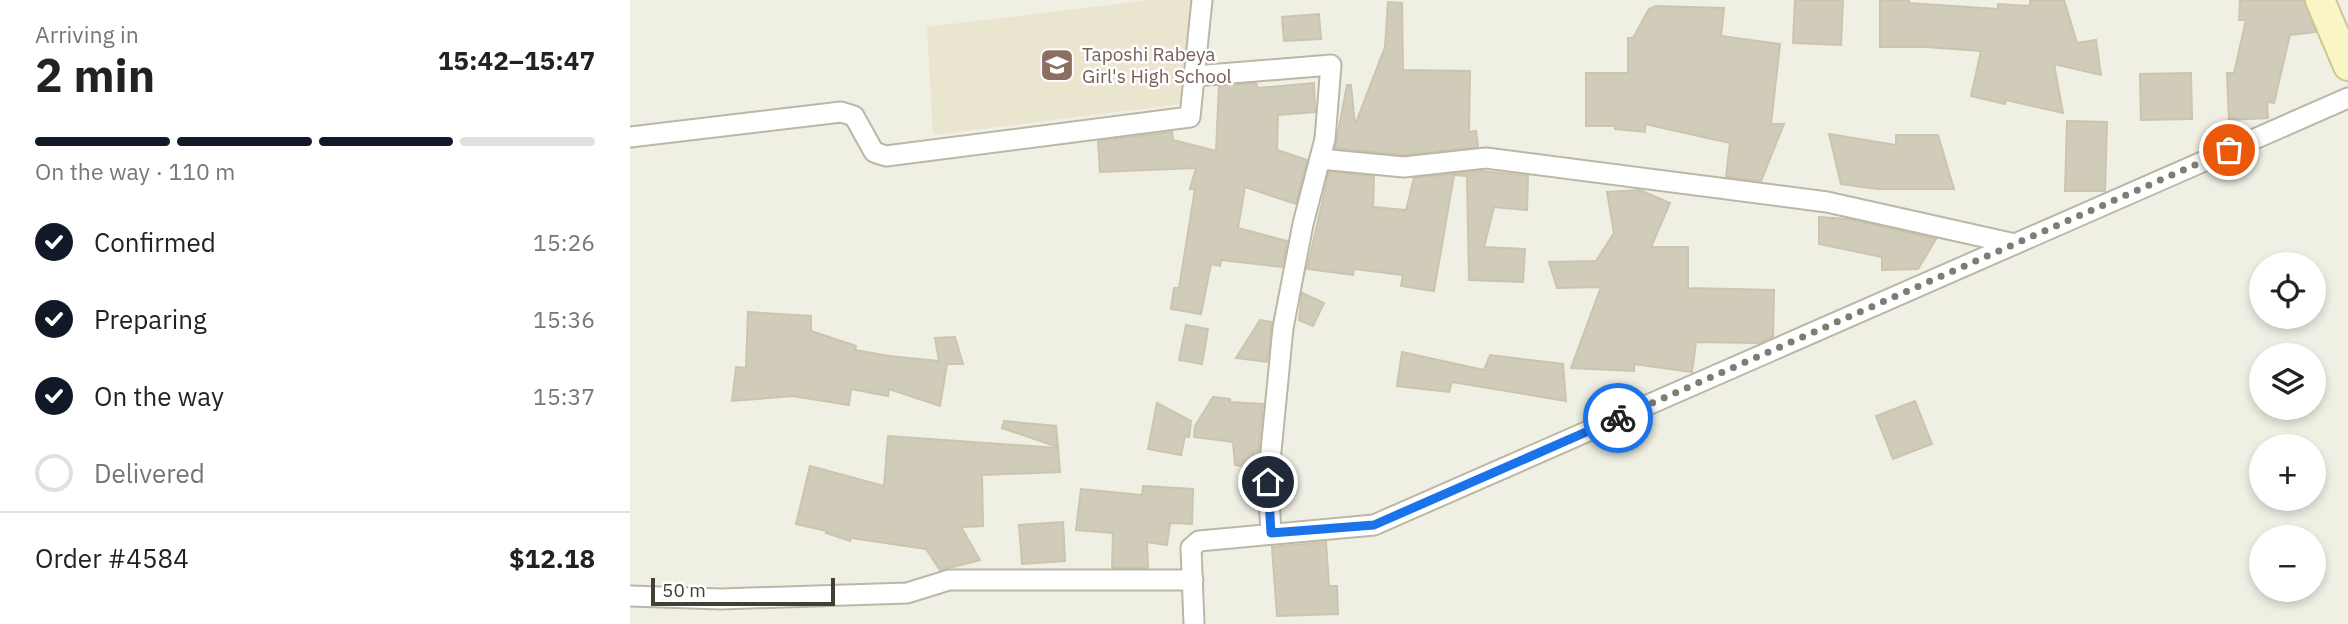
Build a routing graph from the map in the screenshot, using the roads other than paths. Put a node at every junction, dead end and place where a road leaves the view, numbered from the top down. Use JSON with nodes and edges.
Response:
{"nodes":[{"id":1,"x":1202,"y":0,"type":"edge"},
{"id":2,"x":2320,"y":0,"type":"edge"},
{"id":3,"x":2348,"y":66,"type":"edge"},
{"id":4,"x":1195,"y":76,"type":"junction"},
{"id":5,"x":2348,"y":98,"type":"edge"},
{"id":6,"x":630,"y":137,"type":"edge"},
{"id":7,"x":1320,"y":159,"type":"junction"},
{"id":8,"x":2015,"y":244,"type":"junction"},
{"id":9,"x":1271,"y":533,"type":"junction"},
{"id":10,"x":1193,"y":580,"type":"junction"},
{"id":11,"x":630,"y":596,"type":"edge"},
{"id":12,"x":1194,"y":624,"type":"edge"}],
"edges":[{"from":1,"to":4,"type":"street"},
{"from":2,"to":3,"type":"street"},
{"from":4,"to":6,"type":"street"},
{"from":4,"to":7,"type":"street"},
{"from":5,"to":8,"type":"street"},
{"from":7,"to":8,"type":"street"},
{"from":7,"to":9,"type":"street"},
{"from":8,"to":9,"type":"street"},
{"from":9,"to":10,"type":"street"},
{"from":10,"to":11,"type":"street"},
{"from":10,"to":12,"type":"street"}]}
